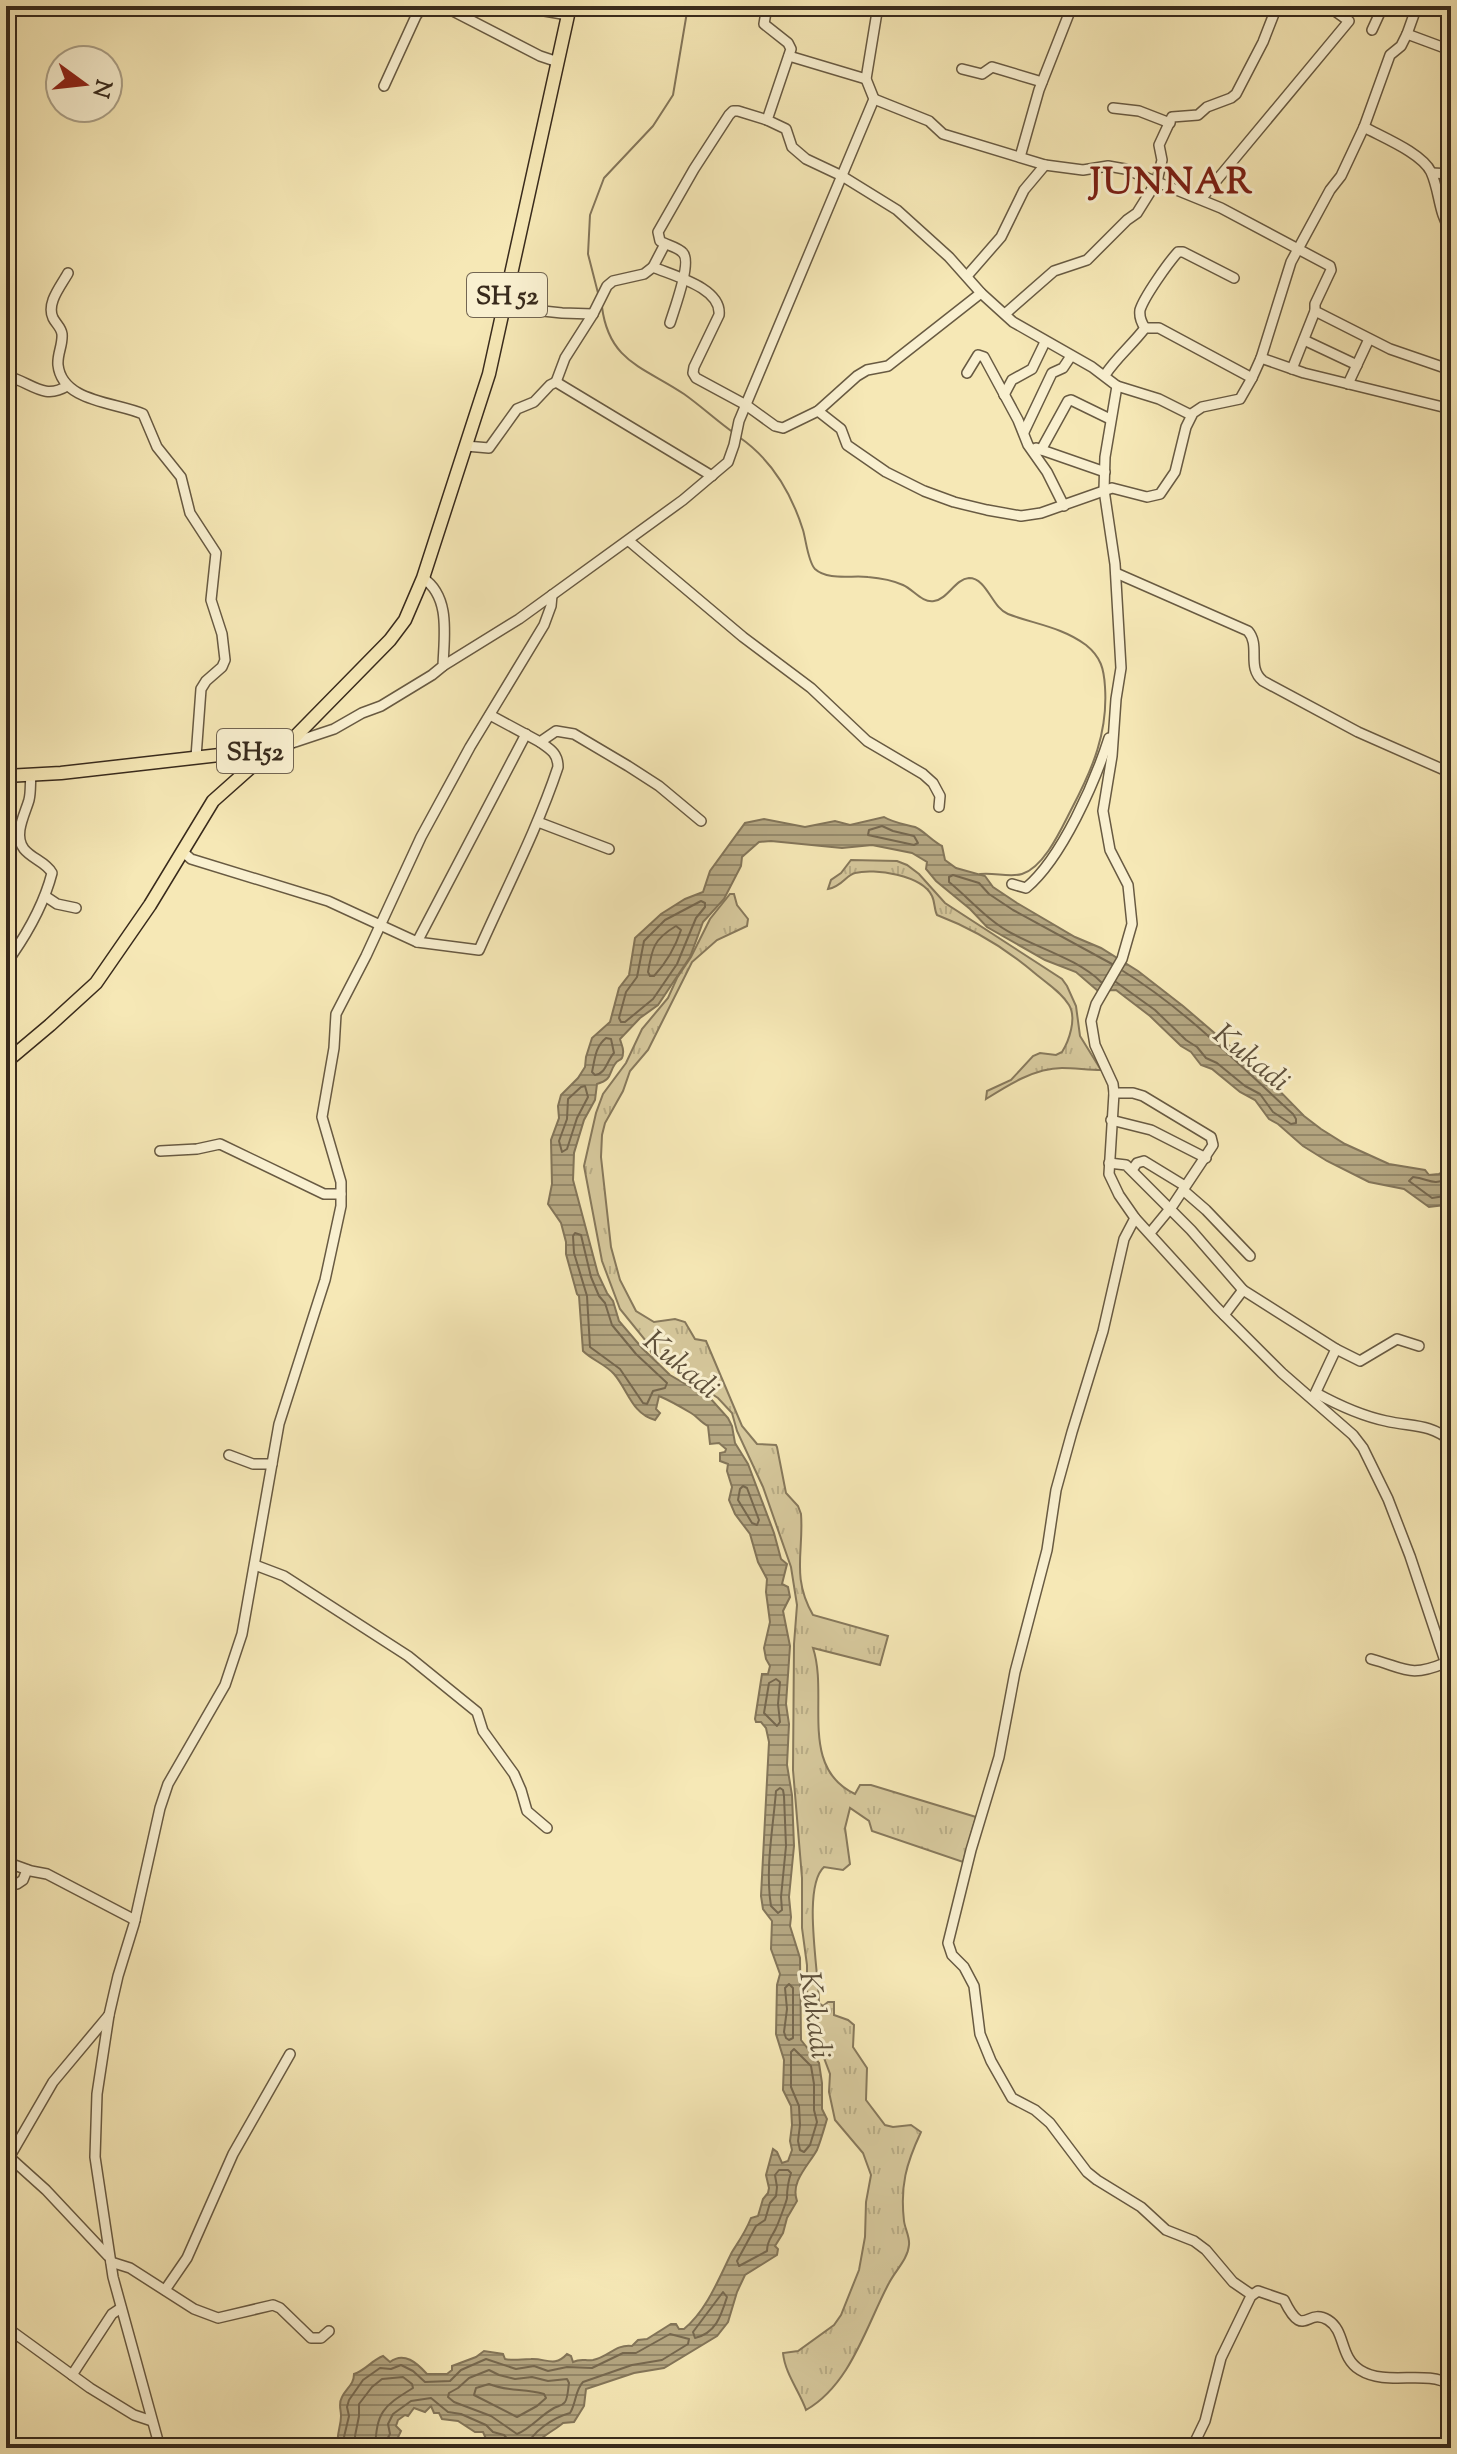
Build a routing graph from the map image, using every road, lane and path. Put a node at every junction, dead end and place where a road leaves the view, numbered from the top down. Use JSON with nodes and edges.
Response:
{"nodes":[{"id":1,"x":423,"y":6,"type":"edge"},
{"id":2,"x":443,"y":6,"type":"edge"},
{"id":3,"x":878,"y":6,"type":"edge"},
{"id":4,"x":1072,"y":6,"type":"edge"},
{"id":5,"x":1277,"y":6,"type":"edge"},
{"id":6,"x":1328,"y":6,"type":"edge"},
{"id":7,"x":1383,"y":6,"type":"edge"},
{"id":8,"x":1417,"y":6,"type":"edge"},
{"id":9,"x":527,"y":8,"type":"dead end"},
{"id":10,"x":763,"y":8,"type":"edge"},
{"id":11,"x":546,"y":9,"type":"edge"},
{"id":12,"x":569,"y":10,"type":"edge"},
{"id":13,"x":1372,"y":30,"type":"dead end"},
{"id":14,"x":1407,"y":34,"type":"junction"},
{"id":15,"x":1448,"y":47,"type":"edge"},
{"id":16,"x":789,"y":56,"type":"junction"},
{"id":17,"x":558,"y":62,"type":"junction"},
{"id":18,"x":962,"y":69,"type":"dead end"},
{"id":19,"x":866,"y":79,"type":"junction"},
{"id":20,"x":1042,"y":82,"type":"junction"},
{"id":21,"x":384,"y":86,"type":"dead end"},
{"id":22,"x":874,"y":99,"type":"junction"},
{"id":23,"x":1113,"y":108,"type":"dead end"},
{"id":24,"x":767,"y":120,"type":"junction"},
{"id":25,"x":1170,"y":123,"type":"junction"},
{"id":26,"x":1364,"y":127,"type":"junction"},
{"id":27,"x":1020,"y":157,"type":"junction"},
{"id":28,"x":1045,"y":165,"type":"junction"},
{"id":29,"x":1432,"y":173,"type":"junction"},
{"id":30,"x":1451,"y":174,"type":"edge"},
{"id":31,"x":842,"y":176,"type":"junction"},
{"id":32,"x":1157,"y":181,"type":"junction"},
{"id":33,"x":1201,"y":199,"type":"junction"},
{"id":34,"x":1451,"y":232,"type":"edge"},
{"id":35,"x":665,"y":244,"type":"junction"},
{"id":36,"x":1298,"y":250,"type":"junction"},
{"id":37,"x":653,"y":267,"type":"junction"},
{"id":38,"x":68,"y":273,"type":"dead end"},
{"id":39,"x":967,"y":276,"type":"junction"},
{"id":40,"x":1234,"y":278,"type":"dead end"},
{"id":41,"x":683,"y":279,"type":"junction"},
{"id":42,"x":981,"y":293,"type":"junction"},
{"id":43,"x":524,"y":309,"type":"dead end"},
{"id":44,"x":1315,"y":311,"type":"junction"},
{"id":45,"x":593,"y":314,"type":"junction"},
{"id":46,"x":1005,"y":314,"type":"junction"},
{"id":47,"x":670,"y":323,"type":"dead end"},
{"id":48,"x":1145,"y":328,"type":"junction"},
{"id":49,"x":1369,"y":339,"type":"junction"},
{"id":50,"x":1304,"y":340,"type":"junction"},
{"id":51,"x":1045,"y":342,"type":"junction"},
{"id":52,"x":1071,"y":356,"type":"junction"},
{"id":53,"x":1261,"y":358,"type":"junction"},
{"id":54,"x":1357,"y":365,"type":"junction"},
{"id":55,"x":1292,"y":369,"type":"junction"},
{"id":56,"x":1451,"y":370,"type":"edge"},
{"id":57,"x":967,"y":373,"type":"dead end"},
{"id":58,"x":1105,"y":375,"type":"junction"},
{"id":59,"x":6,"y":376,"type":"edge"},
{"id":60,"x":1252,"y":378,"type":"junction"},
{"id":61,"x":556,"y":382,"type":"junction"},
{"id":62,"x":1348,"y":384,"type":"junction"},
{"id":63,"x":67,"y":386,"type":"junction"},
{"id":64,"x":1117,"y":386,"type":"junction"},
{"id":65,"x":1004,"y":395,"type":"junction"},
{"id":66,"x":746,"y":405,"type":"junction"},
{"id":67,"x":1451,"y":409,"type":"edge"},
{"id":68,"x":818,"y":411,"type":"junction"},
{"id":69,"x":1191,"y":415,"type":"junction"},
{"id":70,"x":1110,"y":419,"type":"junction"},
{"id":71,"x":1024,"y":432,"type":"junction"},
{"id":72,"x":1028,"y":445,"type":"junction"},
{"id":73,"x":466,"y":446,"type":"junction"},
{"id":74,"x":1041,"y":450,"type":"junction"},
{"id":75,"x":1105,"y":472,"type":"junction"},
{"id":76,"x":712,"y":476,"type":"junction"},
{"id":77,"x":1104,"y":490,"type":"junction"},
{"id":78,"x":1064,"y":506,"type":"junction"},
{"id":79,"x":629,"y":541,"type":"junction"},
{"id":80,"x":1116,"y":573,"type":"junction"},
{"id":81,"x":423,"y":578,"type":"junction"},
{"id":82,"x":552,"y":595,"type":"junction"},
{"id":83,"x":443,"y":666,"type":"junction"},
{"id":84,"x":490,"y":715,"type":"junction"},
{"id":85,"x":1114,"y":724,"type":"junction"},
{"id":86,"x":526,"y":734,"type":"junction"},
{"id":87,"x":540,"y":742,"type":"junction"},
{"id":88,"x":287,"y":745,"type":"junction"},
{"id":89,"x":196,"y":757,"type":"junction"},
{"id":90,"x":1451,"y":773,"type":"edge"},
{"id":91,"x":31,"y":775,"type":"junction"},
{"id":92,"x":6,"y":776,"type":"edge"},
{"id":93,"x":939,"y":807,"type":"dead end"},
{"id":94,"x":701,"y":821,"type":"dead end"},
{"id":95,"x":538,"y":822,"type":"junction"},
{"id":96,"x":609,"y":849,"type":"dead end"},
{"id":97,"x":182,"y":851,"type":"junction"},
{"id":98,"x":1012,"y":884,"type":"dead end"},
{"id":99,"x":45,"y":896,"type":"junction"},
{"id":100,"x":76,"y":908,"type":"dead end"},
{"id":101,"x":380,"y":925,"type":"junction"},
{"id":102,"x":417,"y":942,"type":"junction"},
{"id":103,"x":6,"y":955,"type":"edge"},
{"id":104,"x":6,"y":1062,"type":"edge"},
{"id":105,"x":1114,"y":1093,"type":"junction"},
{"id":106,"x":1111,"y":1120,"type":"junction"},
{"id":107,"x":160,"y":1151,"type":"dead end"},
{"id":108,"x":1206,"y":1158,"type":"junction"},
{"id":109,"x":1109,"y":1163,"type":"junction"},
{"id":110,"x":1132,"y":1170,"type":"junction"},
{"id":111,"x":1184,"y":1188,"type":"junction"},
{"id":112,"x":341,"y":1194,"type":"junction"},
{"id":113,"x":1170,"y":1209,"type":"junction"},
{"id":114,"x":1135,"y":1218,"type":"junction"},
{"id":115,"x":1150,"y":1233,"type":"junction"},
{"id":116,"x":1250,"y":1256,"type":"dead end"},
{"id":117,"x":1243,"y":1290,"type":"junction"},
{"id":118,"x":1224,"y":1315,"type":"junction"},
{"id":119,"x":1419,"y":1346,"type":"dead end"},
{"id":120,"x":1336,"y":1349,"type":"junction"},
{"id":121,"x":1314,"y":1396,"type":"junction"},
{"id":122,"x":1451,"y":1441,"type":"edge"},
{"id":123,"x":229,"y":1455,"type":"dead end"},
{"id":124,"x":272,"y":1464,"type":"junction"},
{"id":125,"x":255,"y":1565,"type":"junction"},
{"id":126,"x":1371,"y":1659,"type":"dead end"},
{"id":127,"x":1445,"y":1663,"type":"junction"},
{"id":128,"x":1451,"y":1679,"type":"edge"},
{"id":129,"x":547,"y":1828,"type":"dead end"},
{"id":130,"x":6,"y":1862,"type":"edge"},
{"id":131,"x":27,"y":1870,"type":"junction"},
{"id":132,"x":6,"y":1880,"type":"edge"},
{"id":133,"x":135,"y":1920,"type":"junction"},
{"id":134,"x":109,"y":2015,"type":"junction"},
{"id":135,"x":290,"y":2054,"type":"dead end"},
{"id":136,"x":7,"y":2158,"type":"edge"},
{"id":137,"x":110,"y":2260,"type":"junction"},
{"id":138,"x":165,"y":2290,"type":"junction"},
{"id":139,"x":1252,"y":2295,"type":"junction"},
{"id":140,"x":121,"y":2308,"type":"junction"},
{"id":141,"x":6,"y":2327,"type":"edge"},
{"id":142,"x":329,"y":2331,"type":"dead end"},
{"id":143,"x":72,"y":2375,"type":"junction"},
{"id":144,"x":1451,"y":2385,"type":"edge"},
{"id":145,"x":152,"y":2421,"type":"junction"},
{"id":146,"x":160,"y":2448,"type":"edge"},
{"id":147,"x":1192,"y":2448,"type":"edge"}],
"edges":[{"from":1,"to":21,"type":"street"},
{"from":2,"to":17,"type":"street"},
{"from":3,"to":19,"type":"street"},
{"from":4,"to":20,"type":"street"},
{"from":5,"to":25,"type":"street"},
{"from":6,"to":33,"type":"street"},
{"from":7,"to":13,"type":"street"},
{"from":8,"to":14,"type":"street"},
{"from":9,"to":11,"type":"street"},
{"from":10,"to":16,"type":"street"},
{"from":11,"to":12,"type":"street"},
{"from":12,"to":17,"type":"main road","number":"SH 52"},
{"from":14,"to":15,"type":"street"},
{"from":14,"to":26,"type":"street"},
{"from":16,"to":19,"type":"street"},
{"from":16,"to":24,"type":"street"},
{"from":17,"to":73,"type":"main road","number":"SH 52"},
{"from":18,"to":20,"type":"street"},
{"from":19,"to":22,"type":"street"},
{"from":20,"to":27,"type":"street"},
{"from":22,"to":27,"type":"street"},
{"from":22,"to":31,"type":"street"},
{"from":23,"to":25,"type":"street"},
{"from":24,"to":31,"type":"street"},
{"from":24,"to":35,"type":"street"},
{"from":25,"to":32,"type":"street"},
{"from":26,"to":29,"type":"street"},
{"from":26,"to":36,"type":"street"},
{"from":27,"to":28,"type":"street"},
{"from":28,"to":32,"type":"street"},
{"from":28,"to":39,"type":"street"},
{"from":29,"to":30,"type":"street"},
{"from":29,"to":34,"type":"street"},
{"from":31,"to":39,"type":"street"},
{"from":31,"to":66,"type":"street"},
{"from":32,"to":33,"type":"street"},
{"from":32,"to":46,"type":"street"},
{"from":33,"to":36,"type":"street"},
{"from":35,"to":37,"type":"street"},
{"from":35,"to":41,"type":"street"},
{"from":36,"to":44,"type":"street"},
{"from":36,"to":53,"type":"street"},
{"from":37,"to":41,"type":"street"},
{"from":37,"to":45,"type":"street"},
{"from":38,"to":63,"type":"street"},
{"from":39,"to":42,"type":"street"},
{"from":40,"to":48,"type":"street"},
{"from":41,"to":47,"type":"street"},
{"from":41,"to":66,"type":"street"},
{"from":42,"to":46,"type":"street"},
{"from":42,"to":68,"type":"street"},
{"from":43,"to":45,"type":"street"},
{"from":44,"to":49,"type":"street"},
{"from":44,"to":50,"type":"street"},
{"from":45,"to":61,"type":"street"},
{"from":46,"to":51,"type":"street"},
{"from":48,"to":58,"type":"street"},
{"from":48,"to":60,"type":"street"},
{"from":49,"to":54,"type":"street"},
{"from":49,"to":56,"type":"street"},
{"from":50,"to":54,"type":"street"},
{"from":50,"to":55,"type":"street"},
{"from":51,"to":52,"type":"street"},
{"from":51,"to":65,"type":"street"},
{"from":52,"to":58,"type":"street"},
{"from":52,"to":71,"type":"street"},
{"from":53,"to":55,"type":"street"},
{"from":53,"to":60,"type":"street"},
{"from":54,"to":62,"type":"street"},
{"from":55,"to":62,"type":"street"},
{"from":57,"to":65,"type":"street"},
{"from":58,"to":64,"type":"street"},
{"from":59,"to":63,"type":"street"},
{"from":60,"to":69,"type":"street"},
{"from":61,"to":73,"type":"street"},
{"from":61,"to":76,"type":"street"},
{"from":62,"to":67,"type":"street"},
{"from":63,"to":89,"type":"street"},
{"from":64,"to":69,"type":"street"},
{"from":64,"to":70,"type":"street"},
{"from":65,"to":71,"type":"street"},
{"from":66,"to":68,"type":"street"},
{"from":66,"to":76,"type":"street"},
{"from":68,"to":78,"type":"street"},
{"from":69,"to":77,"type":"street"},
{"from":70,"to":74,"type":"street"},
{"from":70,"to":75,"type":"street"},
{"from":71,"to":72,"type":"street"},
{"from":72,"to":74,"type":"street"},
{"from":72,"to":78,"type":"street"},
{"from":73,"to":81,"type":"main road","number":"SH 52"},
{"from":74,"to":75,"type":"street"},
{"from":75,"to":77,"type":"street"},
{"from":76,"to":79,"type":"street"},
{"from":77,"to":78,"type":"street"},
{"from":77,"to":80,"type":"street"},
{"from":79,"to":82,"type":"street"},
{"from":79,"to":93,"type":"street"},
{"from":80,"to":85,"type":"street"},
{"from":80,"to":90,"type":"street"},
{"from":81,"to":83,"type":"street"},
{"from":81,"to":88,"type":"main road","number":"SH52"},
{"from":82,"to":83,"type":"street"},
{"from":82,"to":84,"type":"street"},
{"from":83,"to":88,"type":"street"},
{"from":84,"to":86,"type":"street"},
{"from":84,"to":101,"type":"street"},
{"from":85,"to":98,"type":"street"},
{"from":85,"to":105,"type":"street"},
{"from":86,"to":87,"type":"street"},
{"from":86,"to":102,"type":"street"},
{"from":87,"to":94,"type":"street"},
{"from":87,"to":95,"type":"street"},
{"from":88,"to":89,"type":"main road","number":"SH52"},
{"from":88,"to":97,"type":"main road"},
{"from":89,"to":91,"type":"main road","number":"SH52"},
{"from":91,"to":92,"type":"main road","number":"SH52"},
{"from":91,"to":99,"type":"street"},
{"from":95,"to":96,"type":"street"},
{"from":95,"to":102,"type":"street"},
{"from":97,"to":101,"type":"street"},
{"from":97,"to":104,"type":"main road"},
{"from":99,"to":100,"type":"street"},
{"from":99,"to":103,"type":"street"},
{"from":101,"to":102,"type":"street"},
{"from":101,"to":112,"type":"street"},
{"from":105,"to":106,"type":"street"},
{"from":105,"to":108,"type":"street"},
{"from":106,"to":108,"type":"street"},
{"from":106,"to":109,"type":"street"},
{"from":107,"to":112,"type":"street"},
{"from":108,"to":111,"type":"street"},
{"from":109,"to":110,"type":"street"},
{"from":109,"to":114,"type":"street"},
{"from":110,"to":111,"type":"street"},
{"from":110,"to":113,"type":"street"},
{"from":111,"to":113,"type":"street"},
{"from":111,"to":116,"type":"street"},
{"from":112,"to":124,"type":"street"},
{"from":113,"to":115,"type":"street"},
{"from":113,"to":117,"type":"street"},
{"from":114,"to":115,"type":"street"},
{"from":114,"to":139,"type":"street"},
{"from":115,"to":118,"type":"street"},
{"from":117,"to":118,"type":"street"},
{"from":117,"to":120,"type":"street"},
{"from":118,"to":121,"type":"street"},
{"from":119,"to":120,"type":"street"},
{"from":120,"to":121,"type":"street"},
{"from":121,"to":122,"type":"street"},
{"from":121,"to":127,"type":"street"},
{"from":123,"to":124,"type":"street"},
{"from":124,"to":125,"type":"street"},
{"from":125,"to":129,"type":"street"},
{"from":125,"to":133,"type":"street"},
{"from":126,"to":127,"type":"street"},
{"from":127,"to":128,"type":"street"},
{"from":130,"to":131,"type":"street"},
{"from":131,"to":132,"type":"street"},
{"from":131,"to":133,"type":"street"},
{"from":133,"to":134,"type":"street"},
{"from":134,"to":136,"type":"street"},
{"from":134,"to":137,"type":"street"},
{"from":135,"to":138,"type":"street"},
{"from":136,"to":137,"type":"street"},
{"from":137,"to":138,"type":"street"},
{"from":137,"to":140,"type":"street"},
{"from":138,"to":142,"type":"street"},
{"from":139,"to":144,"type":"street"},
{"from":139,"to":147,"type":"street"},
{"from":140,"to":143,"type":"street"},
{"from":140,"to":145,"type":"street"},
{"from":141,"to":143,"type":"street"},
{"from":143,"to":145,"type":"street"},
{"from":145,"to":146,"type":"street"}]}
